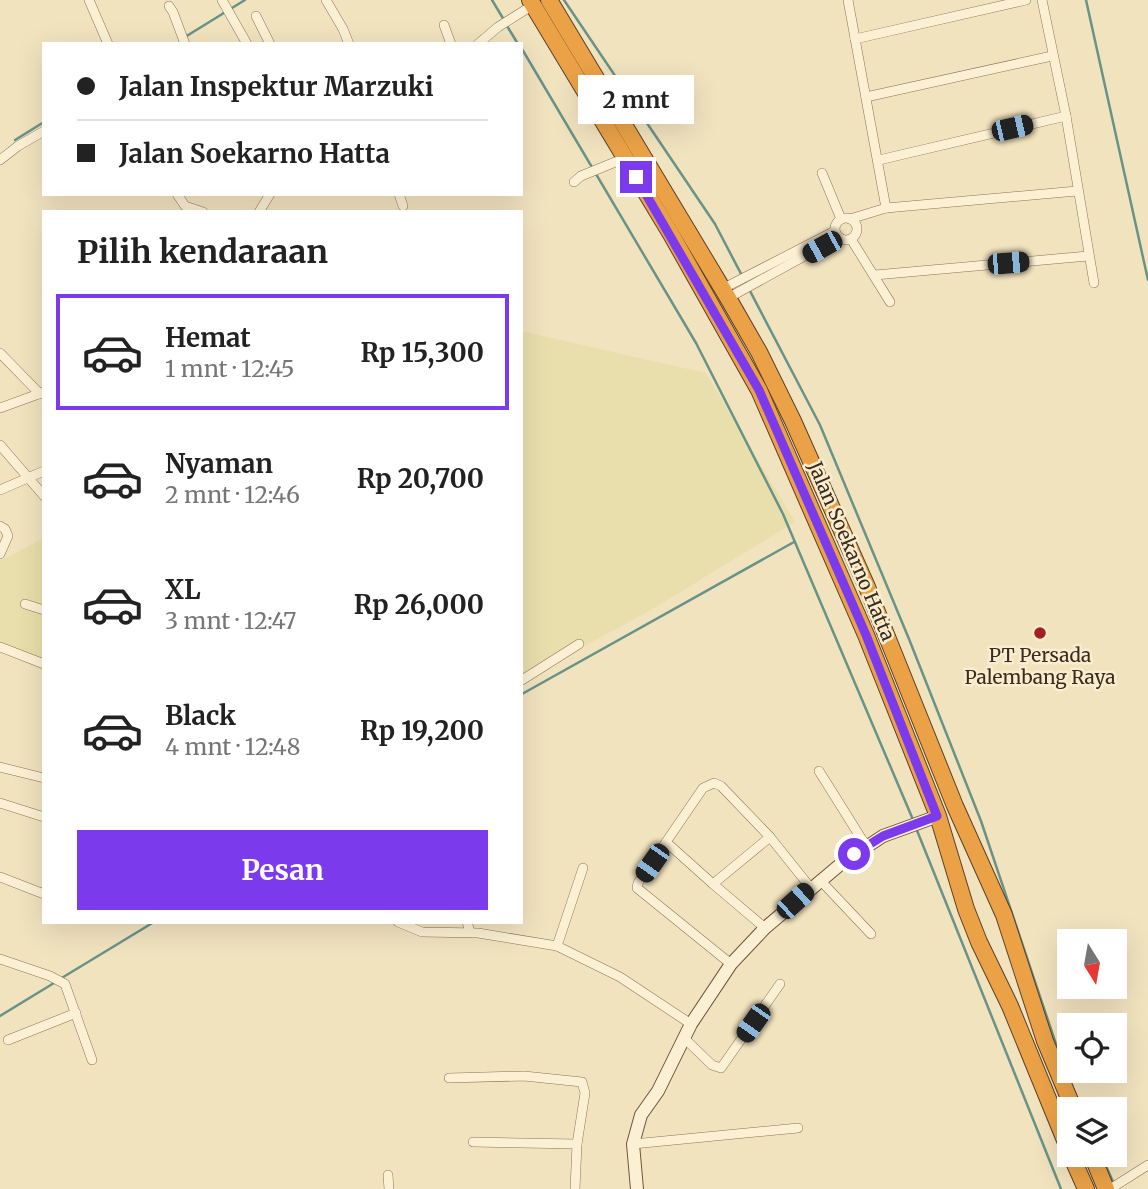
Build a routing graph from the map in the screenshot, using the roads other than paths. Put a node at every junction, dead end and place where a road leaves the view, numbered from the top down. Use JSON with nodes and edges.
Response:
{"nodes":[{"id":1,"x":89,"y":0,"type":"edge"},
{"id":2,"x":326,"y":0,"type":"edge"},
{"id":3,"x":550,"y":0,"type":"edge"},
{"id":4,"x":848,"y":0,"type":"edge"},
{"id":5,"x":1026,"y":0,"type":"edge"},
{"id":6,"x":1042,"y":0,"type":"edge"},
{"id":7,"x":531,"y":2,"type":"edge"},
{"id":8,"x":169,"y":6,"type":"dead end"},
{"id":9,"x":226,"y":7,"type":"edge"},
{"id":10,"x":256,"y":16,"type":"dead end"},
{"id":11,"x":444,"y":25,"type":"dead end"},
{"id":12,"x":855,"y":38,"type":"junction"},
{"id":13,"x":183,"y":40,"type":"edge"},
{"id":14,"x":107,"y":42,"type":"edge"},
{"id":15,"x":246,"y":42,"type":"edge"},
{"id":16,"x":269,"y":42,"type":"edge"},
{"id":17,"x":348,"y":42,"type":"edge"},
{"id":18,"x":450,"y":42,"type":"edge"},
{"id":19,"x":480,"y":42,"type":"edge"},
{"id":20,"x":1052,"y":56,"type":"junction"},
{"id":21,"x":866,"y":97,"type":"junction"},
{"id":22,"x":1066,"y":116,"type":"junction"},
{"id":23,"x":42,"y":132,"type":"edge"},
{"id":24,"x":625,"y":158,"type":"junction"},
{"id":25,"x":878,"y":159,"type":"junction"},
{"id":26,"x":0,"y":160,"type":"edge"},
{"id":27,"x":822,"y":173,"type":"dead end"},
{"id":28,"x":574,"y":182,"type":"dead end"},
{"id":29,"x":1077,"y":191,"type":"junction"},
{"id":30,"x":400,"y":196,"type":"edge"},
{"id":31,"x":403,"y":206,"type":"dead end"},
{"id":32,"x":886,"y":208,"type":"junction"},
{"id":33,"x":846,"y":219,"type":"junction"},
{"id":34,"x":837,"y":234,"type":"junction"},
{"id":35,"x":851,"y":239,"type":"junction"},
{"id":36,"x":1088,"y":256,"type":"junction"},
{"id":37,"x":875,"y":275,"type":"junction"},
{"id":38,"x":1094,"y":283,"type":"dead end"},
{"id":39,"x":731,"y":290,"type":"junction"},
{"id":40,"x":890,"y":302,"type":"dead end"},
{"id":41,"x":0,"y":353,"type":"edge"},
{"id":42,"x":42,"y":393,"type":"edge"},
{"id":43,"x":0,"y":408,"type":"edge"},
{"id":44,"x":0,"y":444,"type":"edge"},
{"id":45,"x":805,"y":448,"type":"junction"},
{"id":46,"x":789,"y":456,"type":"junction"},
{"id":47,"x":42,"y":472,"type":"edge"},
{"id":48,"x":27,"y":477,"type":"junction"},
{"id":49,"x":0,"y":490,"type":"edge"},
{"id":50,"x":42,"y":494,"type":"edge"},
{"id":51,"x":0,"y":526,"type":"edge"},
{"id":52,"x":0,"y":554,"type":"edge"},
{"id":53,"x":25,"y":604,"type":"dead end"},
{"id":54,"x":42,"y":610,"type":"edge"},
{"id":55,"x":579,"y":644,"type":"dead end"},
{"id":56,"x":0,"y":647,"type":"edge"},
{"id":57,"x":42,"y":663,"type":"edge"},
{"id":58,"x":523,"y":679,"type":"edge"},
{"id":59,"x":0,"y":767,"type":"edge"},
{"id":60,"x":818,"y":771,"type":"dead end"},
{"id":61,"x":42,"y":778,"type":"edge"},
{"id":62,"x":0,"y":803,"type":"edge"},
{"id":63,"x":42,"y":816,"type":"edge"},
{"id":64,"x":931,"y":818,"type":"junction"},
{"id":65,"x":771,"y":837,"type":"junction"},
{"id":66,"x":666,"y":842,"type":"junction"},
{"id":67,"x":866,"y":846,"type":"junction"},
{"id":68,"x":583,"y":869,"type":"dead end"},
{"id":69,"x":0,"y":877,"type":"edge"},
{"id":70,"x":815,"y":883,"type":"junction"},
{"id":71,"x":713,"y":884,"type":"junction"},
{"id":72,"x":42,"y":893,"type":"edge"},
{"id":73,"x":403,"y":924,"type":"edge"},
{"id":74,"x":468,"y":924,"type":"edge"},
{"id":75,"x":765,"y":928,"type":"junction"},
{"id":76,"x":470,"y":932,"type":"junction"},
{"id":77,"x":871,"y":933,"type":"dead end"},
{"id":78,"x":557,"y":946,"type":"junction"},
{"id":79,"x":0,"y":959,"type":"edge"},
{"id":80,"x":731,"y":964,"type":"junction"},
{"id":81,"x":780,"y":984,"type":"dead end"},
{"id":82,"x":76,"y":1013,"type":"junction"},
{"id":83,"x":691,"y":1024,"type":"junction"},
{"id":84,"x":684,"y":1038,"type":"junction"},
{"id":85,"x":8,"y":1040,"type":"dead end"},
{"id":86,"x":1057,"y":1054,"type":"edge"},
{"id":87,"x":92,"y":1060,"type":"dead end"},
{"id":88,"x":449,"y":1078,"type":"dead end"},
{"id":89,"x":1057,"y":1121,"type":"edge"},
{"id":90,"x":798,"y":1128,"type":"dead end"},
{"id":91,"x":473,"y":1142,"type":"dead end"},
{"id":92,"x":577,"y":1144,"type":"junction"},
{"id":93,"x":633,"y":1144,"type":"junction"},
{"id":94,"x":1148,"y":1165,"type":"edge"},
{"id":95,"x":1076,"y":1167,"type":"edge"},
{"id":96,"x":1100,"y":1167,"type":"edge"},
{"id":97,"x":388,"y":1175,"type":"dead end"},
{"id":98,"x":1112,"y":1187,"type":"edge"},
{"id":99,"x":389,"y":1189,"type":"edge"},
{"id":100,"x":575,"y":1189,"type":"edge"},
{"id":101,"x":637,"y":1189,"type":"edge"},
{"id":102,"x":1086,"y":1189,"type":"edge"}],
"edges":[{"from":1,"to":14,"type":"street"},
{"from":2,"to":17,"type":"street"},
{"from":3,"to":39,"type":"highway","name":"Jalan Soekarno Hatta"},
{"from":4,"to":12,"type":"street"},
{"from":5,"to":12,"type":"street"},
{"from":6,"to":20,"type":"street"},
{"from":7,"to":19,"type":"street"},
{"from":7,"to":24,"type":"highway","name":"Jalan Soekarno Hatta"},
{"from":8,"to":13,"type":"street"},
{"from":9,"to":15,"type":"street"},
{"from":10,"to":16,"type":"street"},
{"from":11,"to":18,"type":"street"},
{"from":12,"to":21,"type":"street"},
{"from":20,"to":21,"type":"street"},
{"from":20,"to":22,"type":"street"},
{"from":21,"to":25,"type":"street"},
{"from":22,"to":25,"type":"street"},
{"from":22,"to":29,"type":"street"},
{"from":23,"to":26,"type":"street"},
{"from":24,"to":28,"type":"street"},
{"from":24,"to":46,"type":"highway","name":"Jalan Soekarno Hatta"},
{"from":25,"to":32,"type":"street"},
{"from":27,"to":33,"type":"street"},
{"from":29,"to":32,"type":"street"},
{"from":29,"to":36,"type":"street"},
{"from":30,"to":31,"type":"street"},
{"from":32,"to":33,"type":"street"},
{"from":33,"to":34,"type":"street"},
{"from":33,"to":35,"type":"street"},
{"from":34,"to":35,"type":"street"},
{"from":34,"to":39,"type":"street"},
{"from":34,"to":39,"type":"street"},
{"from":35,"to":37,"type":"street"},
{"from":36,"to":37,"type":"street"},
{"from":36,"to":38,"type":"street"},
{"from":37,"to":40,"type":"street"},
{"from":39,"to":45,"type":"highway","name":"Jalan Soekarno Hatta"},
{"from":41,"to":42,"type":"street"},
{"from":42,"to":43,"type":"street"},
{"from":44,"to":48,"type":"street"},
{"from":45,"to":46,"type":"highway"},
{"from":45,"to":86,"type":"highway","name":"Jalan Soekarno Hatta"},
{"from":46,"to":64,"type":"highway","name":"Jalan Soekarno Hatta"},
{"from":47,"to":48,"type":"street"},
{"from":48,"to":49,"type":"street"},
{"from":48,"to":50,"type":"street"},
{"from":51,"to":52,"type":"street"},
{"from":53,"to":54,"type":"street"},
{"from":55,"to":58,"type":"street"},
{"from":56,"to":57,"type":"street"},
{"from":59,"to":61,"type":"street"},
{"from":60,"to":67,"type":"street"},
{"from":62,"to":63,"type":"street"},
{"from":64,"to":67,"type":"street"},
{"from":64,"to":89,"type":"highway","name":"Jalan Soekarno Hatta"},
{"from":65,"to":66,"type":"street"},
{"from":65,"to":70,"type":"street"},
{"from":65,"to":71,"type":"street"},
{"from":66,"to":71,"type":"street"},
{"from":66,"to":80,"type":"street"},
{"from":67,"to":70,"type":"street"},
{"from":68,"to":78,"type":"street"},
{"from":69,"to":72,"type":"street"},
{"from":70,"to":75,"type":"street"},
{"from":70,"to":77,"type":"street"},
{"from":71,"to":75,"type":"street"},
{"from":73,"to":76,"type":"street"},
{"from":74,"to":76,"type":"street"},
{"from":75,"to":80,"type":"street"},
{"from":76,"to":78,"type":"street"},
{"from":78,"to":83,"type":"street"},
{"from":79,"to":82,"type":"street"},
{"from":80,"to":83,"type":"street"},
{"from":81,"to":84,"type":"street"},
{"from":82,"to":85,"type":"street"},
{"from":82,"to":87,"type":"street"},
{"from":83,"to":84,"type":"street"},
{"from":84,"to":93,"type":"street"},
{"from":88,"to":92,"type":"street"},
{"from":90,"to":93,"type":"street"},
{"from":91,"to":92,"type":"street"},
{"from":92,"to":100,"type":"street"},
{"from":93,"to":101,"type":"street"},
{"from":94,"to":98,"type":"street"},
{"from":95,"to":102,"type":"highway","name":"Jalan Soekarno Hatta"},
{"from":96,"to":98,"type":"highway"},
{"from":97,"to":99,"type":"street"}]}
